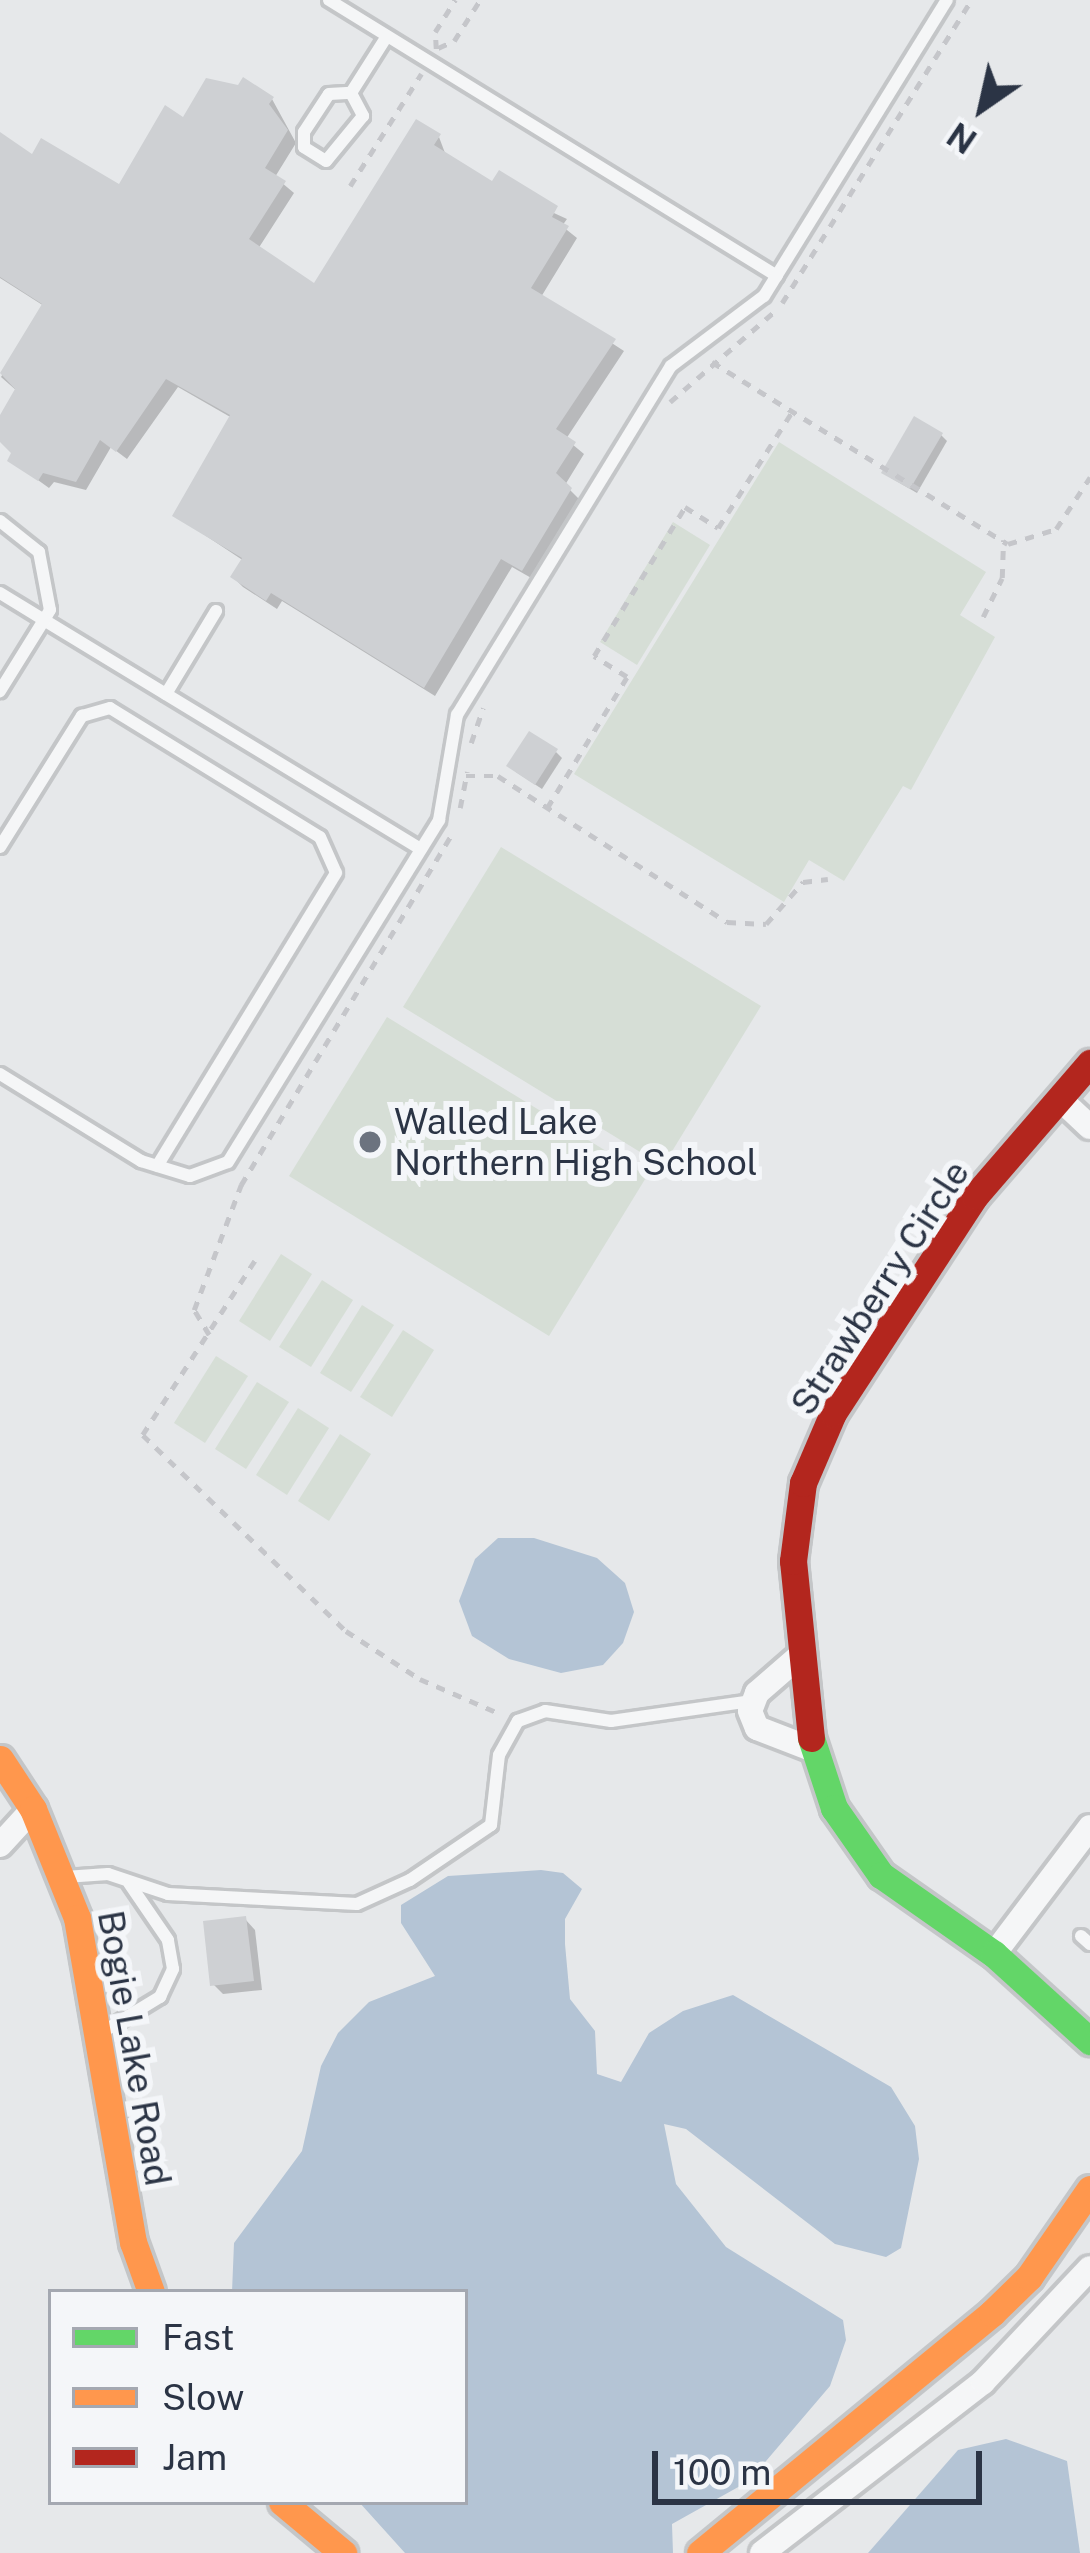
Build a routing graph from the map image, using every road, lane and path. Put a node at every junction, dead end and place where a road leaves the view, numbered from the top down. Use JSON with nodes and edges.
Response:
{"nodes":[{"id":1,"x":329,"y":0,"type":"edge"},
{"id":2,"x":455,"y":0,"type":"edge"},
{"id":3,"x":480,"y":0,"type":"edge"},
{"id":4,"x":947,"y":0,"type":"edge"},
{"id":5,"x":970,"y":0,"type":"edge"},
{"id":6,"x":387,"y":36,"type":"junction"},
{"id":7,"x":432,"y":55,"type":"junction"},
{"id":8,"x":351,"y":93,"type":"junction"},
{"id":9,"x":350,"y":186,"type":"dead end"},
{"id":10,"x":777,"y":276,"type":"junction"},
{"id":11,"x":712,"y":362,"type":"junction"},
{"id":12,"x":792,"y":412,"type":"junction"},
{"id":13,"x":658,"y":422,"type":"dead end"},
{"id":14,"x":1090,"y":477,"type":"edge"},
{"id":15,"x":0,"y":521,"type":"edge"},
{"id":16,"x":1003,"y":541,"type":"junction"},
{"id":17,"x":0,"y":593,"type":"edge"},
{"id":18,"x":216,"y":611,"type":"dead end"},
{"id":19,"x":983,"y":617,"type":"dead end"},
{"id":20,"x":44,"y":620,"type":"junction"},
{"id":21,"x":0,"y":692,"type":"edge"},
{"id":22,"x":166,"y":694,"type":"junction"},
{"id":23,"x":485,"y":703,"type":"dead end"},
{"id":24,"x":466,"y":776,"type":"junction"},
{"id":25,"x":547,"y":808,"type":"junction"},
{"id":26,"x":458,"y":816,"type":"dead end"},
{"id":27,"x":452,"y":832,"type":"dead end"},
{"id":28,"x":0,"y":847,"type":"edge"},
{"id":29,"x":421,"y":849,"type":"junction"},
{"id":30,"x":828,"y":879,"type":"dead end"},
{"id":31,"x":1090,"y":1064,"type":"edge"},
{"id":32,"x":0,"y":1074,"type":"edge"},
{"id":33,"x":1061,"y":1101,"type":"junction"},
{"id":34,"x":1090,"y":1127,"type":"edge"},
{"id":35,"x":157,"y":1166,"type":"junction"},
{"id":36,"x":255,"y":1261,"type":"dead end"},
{"id":37,"x":209,"y":1335,"type":"junction"},
{"id":38,"x":802,"y":1653,"type":"junction"},
{"id":39,"x":751,"y":1701,"type":"junction"},
{"id":40,"x":518,"y":1721,"type":"junction"},
{"id":41,"x":814,"y":1750,"type":"junction"},
{"id":42,"x":0,"y":1759,"type":"edge"},
{"id":43,"x":33,"y":1809,"type":"junction"},
{"id":44,"x":1090,"y":1827,"type":"edge"},
{"id":45,"x":0,"y":1845,"type":"edge"},
{"id":46,"x":64,"y":1877,"type":"junction"},
{"id":47,"x":126,"y":1880,"type":"junction"},
{"id":48,"x":994,"y":1954,"type":"junction"},
{"id":49,"x":98,"y":2035,"type":"junction"},
{"id":50,"x":1090,"y":2041,"type":"edge"},
{"id":51,"x":1090,"y":2189,"type":"edge"},
{"id":52,"x":1090,"y":2268,"type":"edge"},
{"id":53,"x":150,"y":2289,"type":"edge"},
{"id":54,"x":992,"y":2313,"type":"junction"},
{"id":55,"x":1022,"y":2344,"type":"junction"},
{"id":56,"x":793,"y":2480,"type":"junction"},
{"id":57,"x":286,"y":2505,"type":"edge"},
{"id":58,"x":818,"y":2512,"type":"junction"},
{"id":59,"x":343,"y":2553,"type":"edge"},
{"id":60,"x":700,"y":2553,"type":"edge"},
{"id":61,"x":762,"y":2553,"type":"edge"}],
"edges":[{"from":1,"to":6,"type":"lane"},
{"from":2,"to":7,"type":"path"},
{"from":3,"to":7,"type":"path"},
{"from":4,"to":10,"type":"lane"},
{"from":5,"to":11,"type":"path"},
{"from":6,"to":7,"type":"lane"},
{"from":6,"to":8,"type":"lane"},
{"from":7,"to":9,"type":"path"},
{"from":7,"to":10,"type":"lane"},
{"from":8,"to":8,"type":"lane"},
{"from":10,"to":29,"type":"lane"},
{"from":11,"to":12,"type":"path"},
{"from":11,"to":13,"type":"path"},
{"from":12,"to":16,"type":"path"},
{"from":12,"to":25,"type":"path"},
{"from":14,"to":16,"type":"path"},
{"from":15,"to":20,"type":"lane"},
{"from":16,"to":19,"type":"path"},
{"from":17,"to":20,"type":"lane"},
{"from":18,"to":22,"type":"lane"},
{"from":20,"to":21,"type":"lane"},
{"from":20,"to":22,"type":"lane"},
{"from":22,"to":29,"type":"lane"},
{"from":23,"to":24,"type":"path"},
{"from":24,"to":25,"type":"path"},
{"from":24,"to":26,"type":"path"},
{"from":25,"to":30,"type":"path"},
{"from":27,"to":37,"type":"path"},
{"from":28,"to":35,"type":"lane"},
{"from":29,"to":35,"type":"lane"},
{"from":31,"to":33,"type":"street","name":"Strawberry Circle"},
{"from":32,"to":35,"type":"lane"},
{"from":33,"to":34,"type":"street"},
{"from":33,"to":38,"type":"street","name":"Strawberry Circle"},
{"from":36,"to":37,"type":"path"},
{"from":37,"to":40,"type":"path"},
{"from":38,"to":39,"type":"street"},
{"from":38,"to":41,"type":"street","name":"Strawberry Circle"},
{"from":39,"to":40,"type":"lane"},
{"from":39,"to":41,"type":"street"},
{"from":40,"to":47,"type":"lane"},
{"from":41,"to":48,"type":"street","name":"Strawberry Circle"},
{"from":42,"to":43,"type":"street","name":"Bogie Lake Road"},
{"from":43,"to":45,"type":"street"},
{"from":43,"to":46,"type":"street","name":"Bogie Lake Road"},
{"from":44,"to":48,"type":"street"},
{"from":46,"to":47,"type":"lane"},
{"from":46,"to":49,"type":"street","name":"Bogie Lake Road"},
{"from":47,"to":49,"type":"lane"},
{"from":48,"to":50,"type":"street","name":"Strawberry Circle"},
{"from":49,"to":53,"type":"street","name":"Bogie Lake Road"},
{"from":51,"to":54,"type":"street"},
{"from":52,"to":55,"type":"street"},
{"from":54,"to":55,"type":"street"},
{"from":54,"to":56,"type":"street"},
{"from":55,"to":58,"type":"street"},
{"from":56,"to":58,"type":"street"},
{"from":56,"to":60,"type":"street"},
{"from":57,"to":59,"type":"street"},
{"from":58,"to":61,"type":"street"}]}
